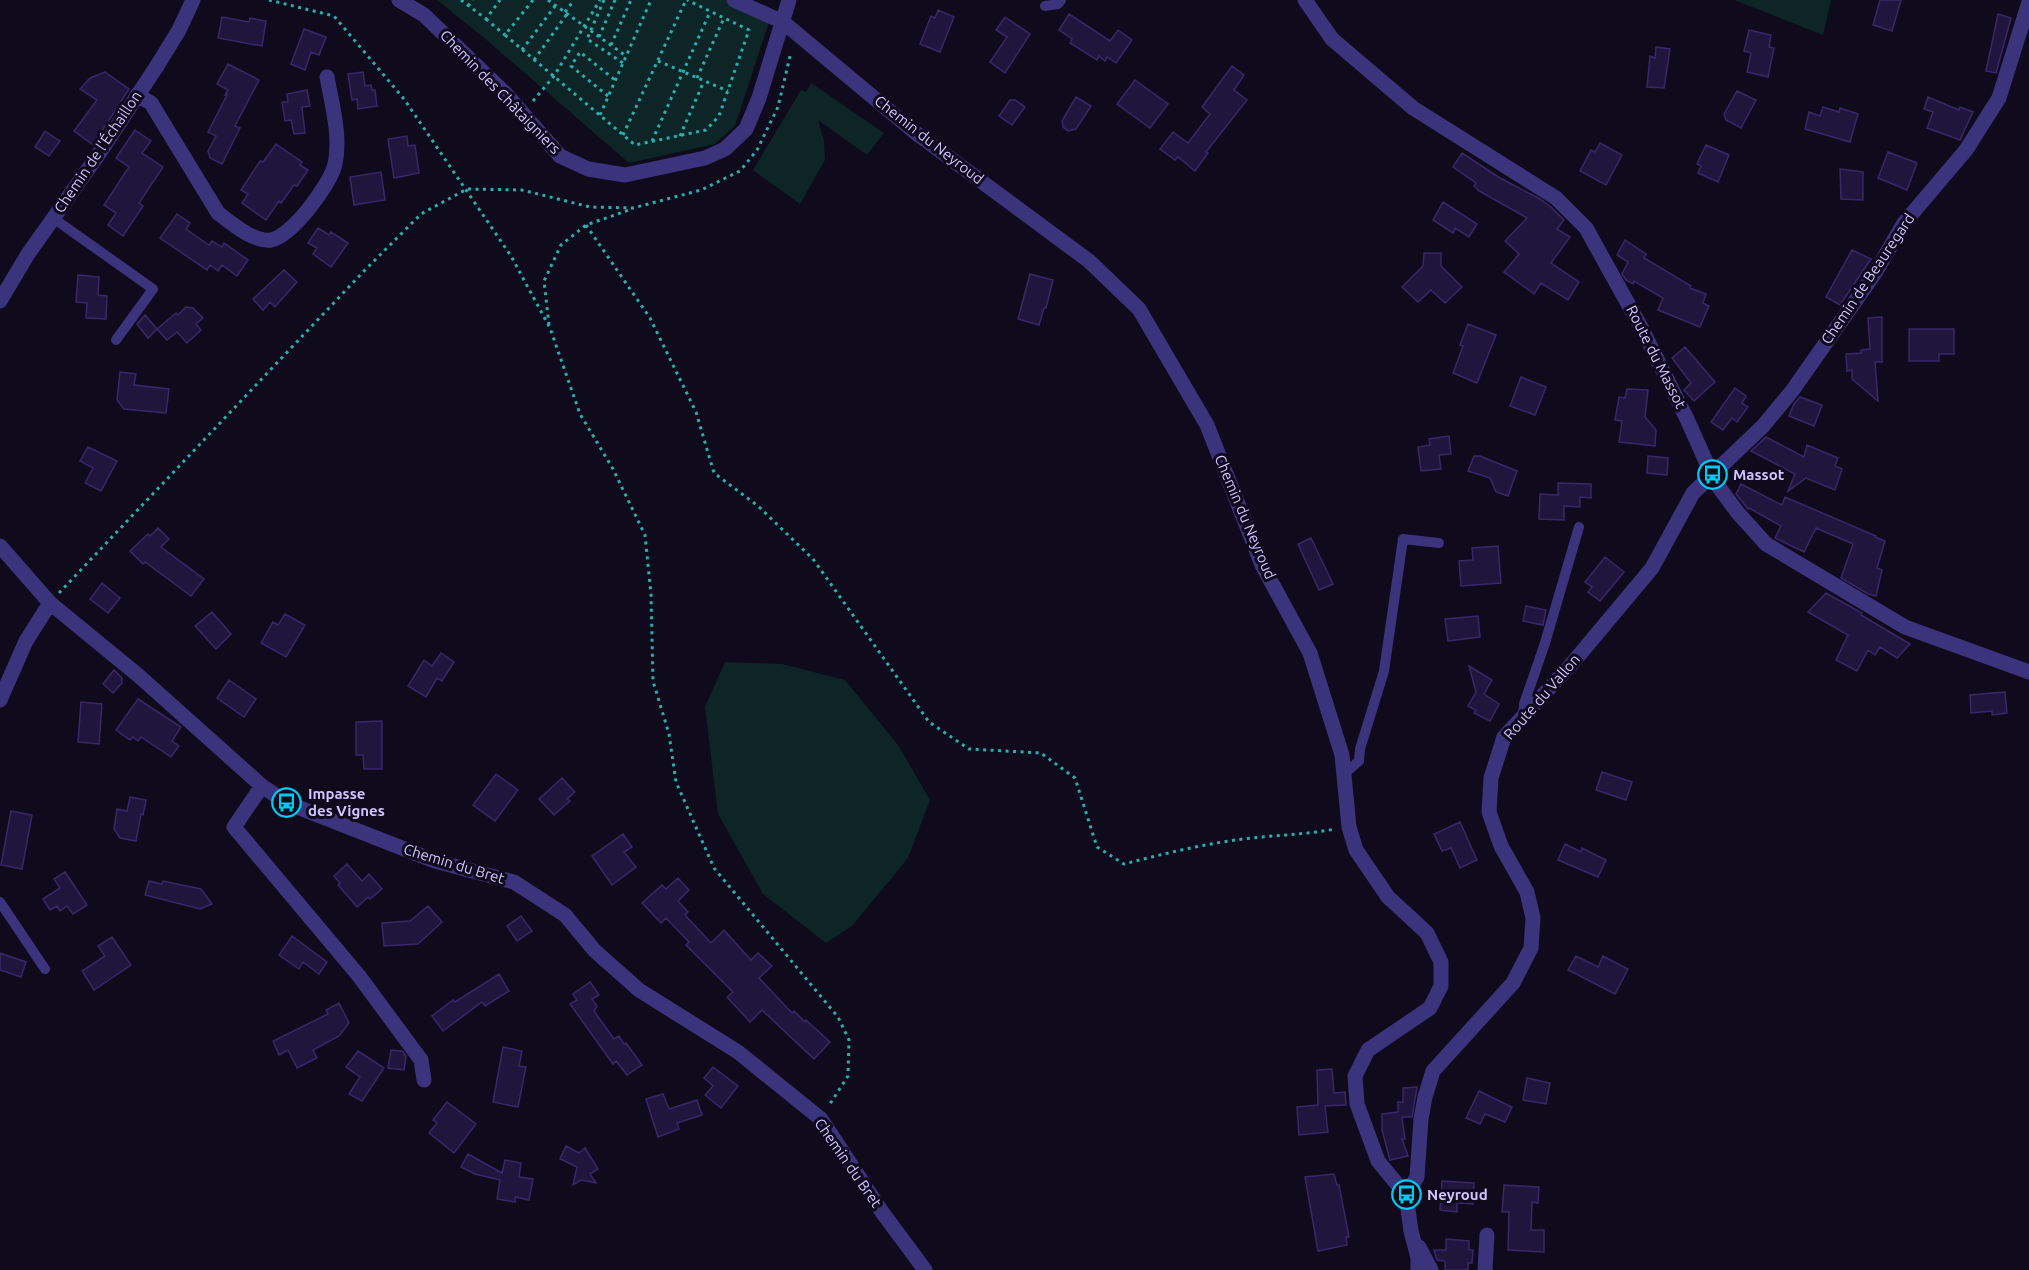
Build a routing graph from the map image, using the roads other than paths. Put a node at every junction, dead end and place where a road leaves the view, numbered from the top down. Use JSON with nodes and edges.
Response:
{"nodes":[{"id":1,"x":193,"y":0,"type":"edge"},
{"id":2,"x":399,"y":0,"type":"edge"},
{"id":3,"x":734,"y":0,"type":"edge"},
{"id":4,"x":789,"y":0,"type":"edge"},
{"id":5,"x":1061,"y":0,"type":"edge"},
{"id":6,"x":1305,"y":0,"type":"edge"},
{"id":7,"x":2029,"y":2,"type":"edge"},
{"id":8,"x":1045,"y":6,"type":"dead end"},
{"id":9,"x":783,"y":22,"type":"junction"},
{"id":10,"x":327,"y":77,"type":"dead end"},
{"id":11,"x":137,"y":95,"type":"junction"},
{"id":12,"x":53,"y":218,"type":"junction"},
{"id":13,"x":0,"y":301,"type":"edge"},
{"id":14,"x":116,"y":340,"type":"dead end"},
{"id":15,"x":1712,"y":475,"type":"junction"},
{"id":16,"x":1579,"y":527,"type":"dead end"},
{"id":17,"x":1439,"y":543,"type":"dead end"},
{"id":18,"x":0,"y":546,"type":"edge"},
{"id":19,"x":50,"y":603,"type":"junction"},
{"id":20,"x":2029,"y":672,"type":"edge"},
{"id":21,"x":0,"y":700,"type":"edge"},
{"id":22,"x":1523,"y":716,"type":"junction"},
{"id":23,"x":1344,"y":774,"type":"junction"},
{"id":24,"x":262,"y":786,"type":"junction"},
{"id":25,"x":0,"y":902,"type":"edge"},
{"id":26,"x":45,"y":969,"type":"dead end"},
{"id":27,"x":424,"y":1080,"type":"dead end"},
{"id":28,"x":1406,"y":1195,"type":"junction"},
{"id":29,"x":1411,"y":1231,"type":"junction"},
{"id":30,"x":1487,"y":1235,"type":"dead end"},
{"id":31,"x":925,"y":1270,"type":"edge"},
{"id":32,"x":1418,"y":1270,"type":"edge"},
{"id":33,"x":1431,"y":1270,"type":"edge"},
{"id":34,"x":1485,"y":1270,"type":"edge"}],
"edges":[{"from":1,"to":11,"type":"street","name":"Chemin de l'Échaillon"},
{"from":2,"to":9,"type":"street","name":"Chemin des Châtaigniers"},
{"from":3,"to":9,"type":"street","name":"Chemin du Neyroud"},
{"from":4,"to":9,"type":"street","name":"Chemin des Châtaigniers"},
{"from":5,"to":8,"type":"lane"},
{"from":6,"to":15,"type":"street","name":"Route du Massot"},
{"from":7,"to":15,"type":"street","name":"Chemin de Beauregard"},
{"from":9,"to":23,"type":"street","name":"Chemin du Neyroud"},
{"from":10,"to":11,"type":"street"},
{"from":11,"to":12,"type":"street","name":"Chemin de l'Échaillon"},
{"from":12,"to":13,"type":"street","name":"Chemin de l'Échaillon"},
{"from":12,"to":14,"type":"lane"},
{"from":15,"to":20,"type":"street","name":"Route du Massot"},
{"from":15,"to":22,"type":"street","name":"Route du Vallon"},
{"from":16,"to":22,"type":"lane"},
{"from":17,"to":23,"type":"lane"},
{"from":18,"to":19,"type":"street","name":"Chemin du Bret"},
{"from":19,"to":21,"type":"street"},
{"from":19,"to":24,"type":"street","name":"Chemin du Bret"},
{"from":22,"to":28,"type":"street","name":"Route du Vallon"},
{"from":23,"to":28,"type":"street","name":"Chemin du Neyroud"},
{"from":24,"to":27,"type":"street"},
{"from":24,"to":31,"type":"street","name":"Chemin du Bret"},
{"from":25,"to":26,"type":"lane"},
{"from":28,"to":29,"type":"street"},
{"from":29,"to":32,"type":"street"},
{"from":29,"to":33,"type":"street"},
{"from":30,"to":34,"type":"street"}]}
